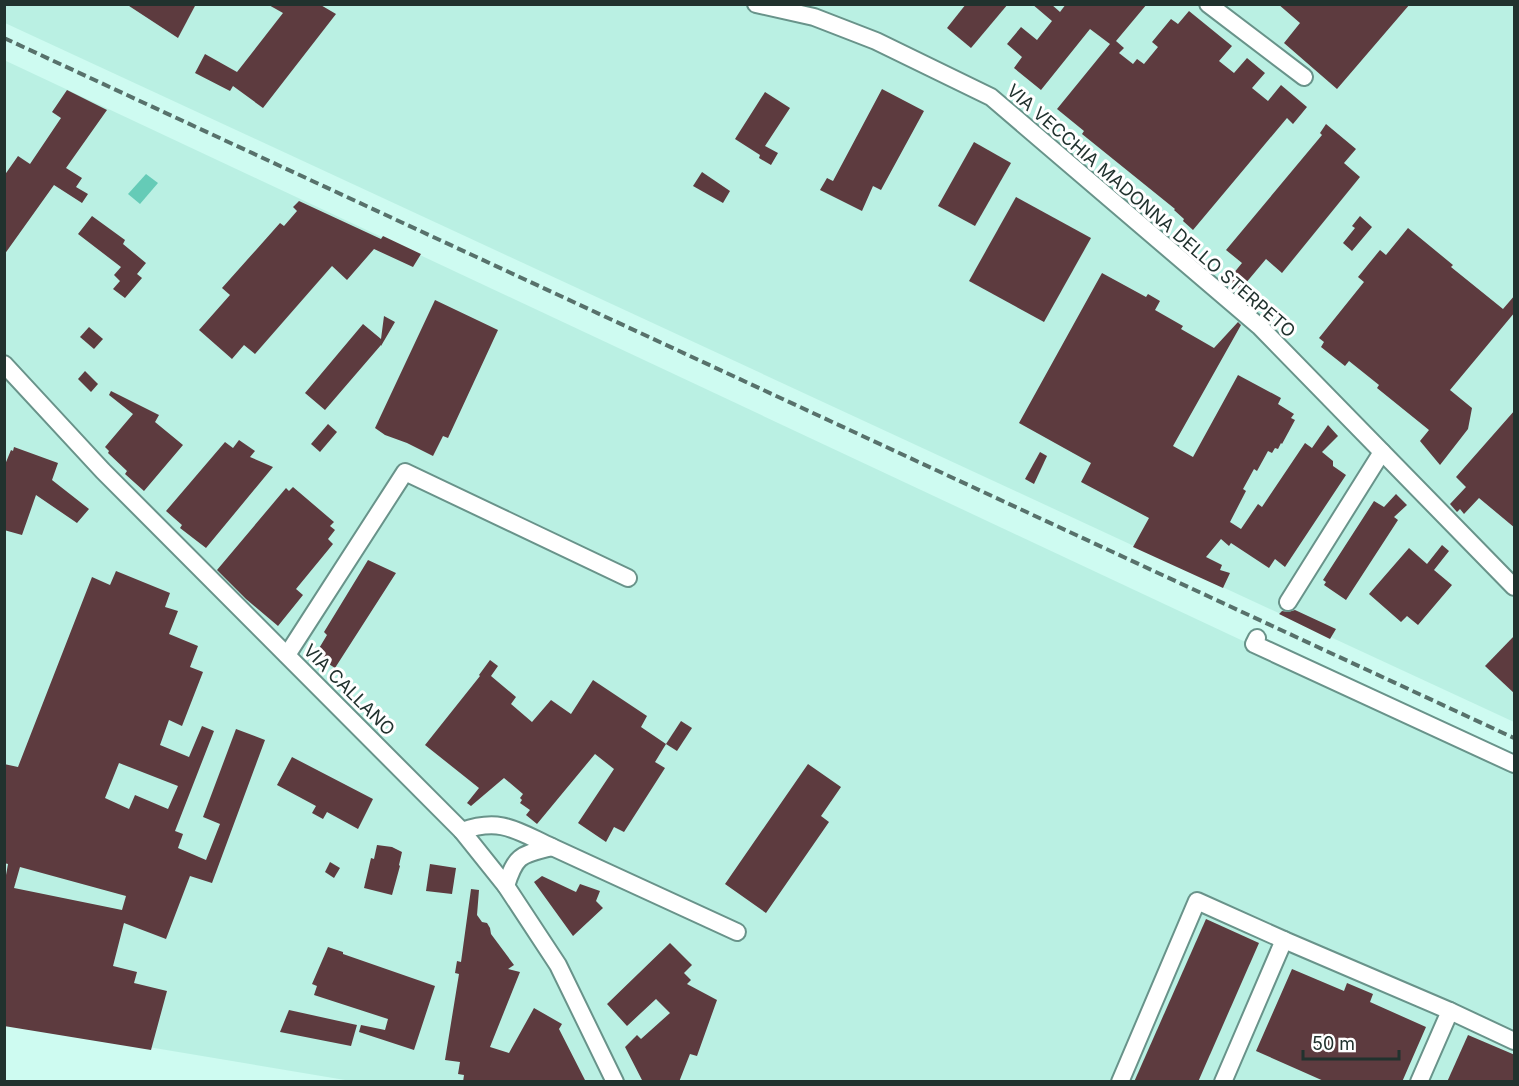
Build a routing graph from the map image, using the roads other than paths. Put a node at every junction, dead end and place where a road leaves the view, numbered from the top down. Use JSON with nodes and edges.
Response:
{"nodes":[{"id":1,"x":756,"y":4,"type":"edge"},
{"id":2,"x":1208,"y":4,"type":"edge"},
{"id":3,"x":1304,"y":77,"type":"dead end"},
{"id":4,"x":4,"y":364,"type":"edge"},
{"id":5,"x":1382,"y":452,"type":"junction"},
{"id":6,"x":628,"y":578,"type":"dead end"},
{"id":7,"x":1515,"y":587,"type":"edge"},
{"id":8,"x":1288,"y":602,"type":"dead end"},
{"id":9,"x":1257,"y":638,"type":"dead end"},
{"id":10,"x":287,"y":655,"type":"junction"},
{"id":11,"x":1515,"y":764,"type":"edge"},
{"id":12,"x":462,"y":831,"type":"junction"},
{"id":13,"x":552,"y":847,"type":"junction"},
{"id":14,"x":506,"y":886,"type":"junction"},
{"id":15,"x":737,"y":932,"type":"dead end"},
{"id":16,"x":1284,"y":940,"type":"junction"},
{"id":17,"x":1450,"y":1011,"type":"junction"},
{"id":18,"x":1515,"y":1041,"type":"edge"},
{"id":19,"x":615,"y":1082,"type":"edge"},
{"id":20,"x":1120,"y":1082,"type":"edge"},
{"id":21,"x":1223,"y":1082,"type":"edge"},
{"id":22,"x":1419,"y":1082,"type":"edge"}],
"edges":[{"from":1,"to":5,"type":"street","name":"VIA VECCHIA MADONNA DELLO STERPETO"},
{"from":2,"to":3,"type":"street"},
{"from":4,"to":10,"type":"street","name":"VIA CALLANO"},
{"from":5,"to":7,"type":"street","name":"VIA VECCHIA MADONNA DELLO STERPETO"},
{"from":5,"to":8,"type":"street"},
{"from":6,"to":10,"type":"street"},
{"from":9,"to":11,"type":"street"},
{"from":10,"to":12,"type":"street","name":"VIA CALLANO"},
{"from":12,"to":13,"type":"street"},
{"from":12,"to":14,"type":"street","name":"VIA CALLANO"},
{"from":13,"to":14,"type":"street"},
{"from":13,"to":15,"type":"street"},
{"from":14,"to":19,"type":"street","name":"VIA CALLANO"},
{"from":16,"to":17,"type":"street"},
{"from":16,"to":20,"type":"street"},
{"from":16,"to":21,"type":"street"},
{"from":17,"to":18,"type":"street"},
{"from":17,"to":22,"type":"street"}]}
